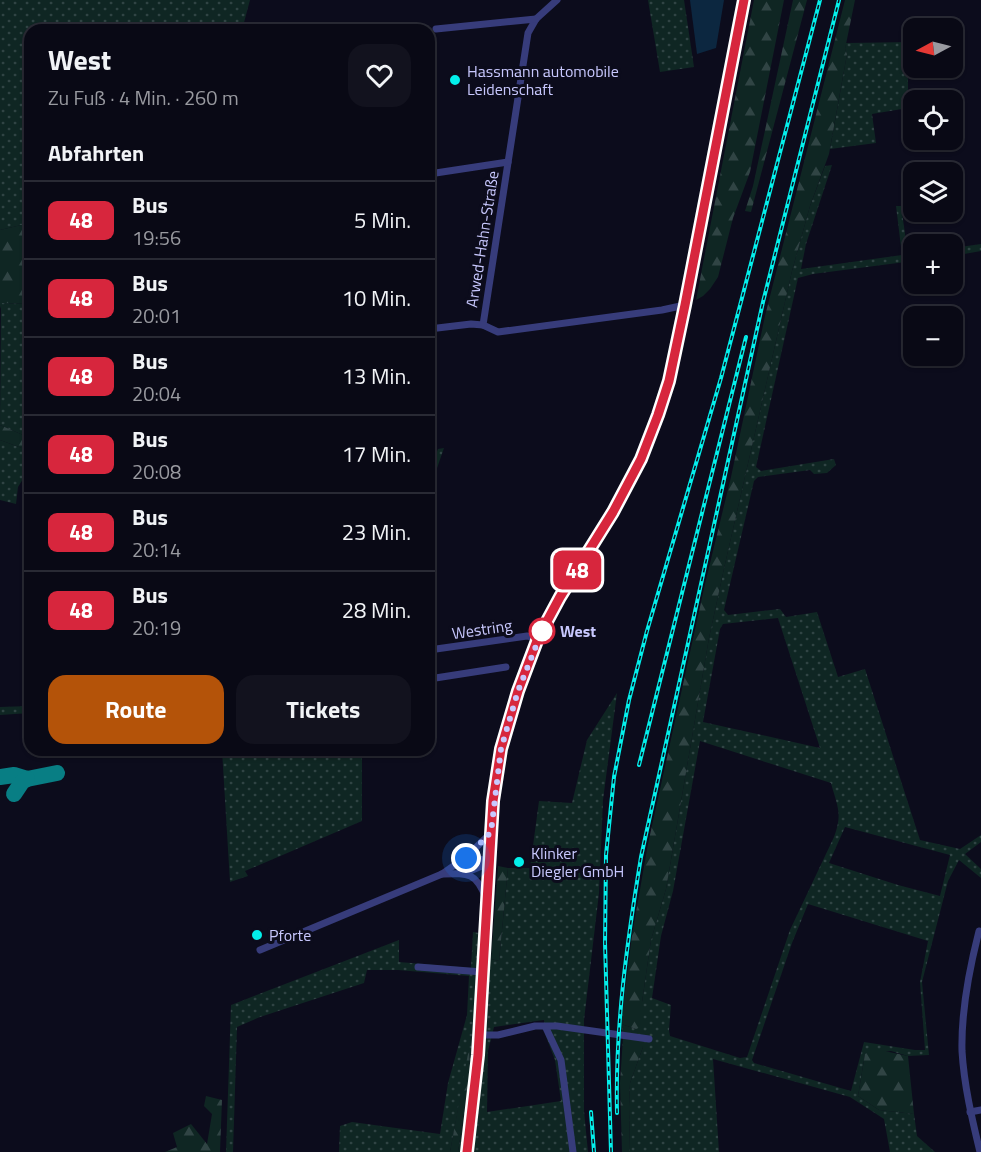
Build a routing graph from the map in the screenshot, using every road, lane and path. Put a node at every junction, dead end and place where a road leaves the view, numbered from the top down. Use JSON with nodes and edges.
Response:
{"nodes":[{"id":1,"x":557,"y":0,"type":"edge"},
{"id":2,"x":744,"y":0,"type":"edge"},
{"id":3,"x":536,"y":19,"type":"junction"},
{"id":4,"x":436,"y":28,"type":"dead end"},
{"id":5,"x":508,"y":162,"type":"junction"},
{"id":6,"x":435,"y":173,"type":"edge"},
{"id":7,"x":685,"y":305,"type":"junction"},
{"id":8,"x":483,"y":326,"type":"junction"},
{"id":9,"x":435,"y":328,"type":"edge"},
{"id":10,"x":538,"y":638,"type":"junction"},
{"id":11,"x":435,"y":649,"type":"edge"},
{"id":12,"x":506,"y":667,"type":"dead end"},
{"id":13,"x":435,"y":678,"type":"edge"},
{"id":14,"x":491,"y":832,"type":"junction"},
{"id":15,"x":466,"y":858,"type":"junction"},
{"id":16,"x":489,"y":863,"type":"junction"},
{"id":17,"x":465,"y":873,"type":"junction"},
{"id":18,"x":442,"y":874,"type":"junction"},
{"id":19,"x":487,"y":900,"type":"junction"},
{"id":20,"x":981,"y":932,"type":"edge"},
{"id":21,"x":260,"y":950,"type":"dead end"},
{"id":22,"x":418,"y":967,"type":"dead end"},
{"id":23,"x":482,"y":972,"type":"junction"},
{"id":24,"x":546,"y":1028,"type":"junction"},
{"id":25,"x":479,"y":1035,"type":"junction"},
{"id":26,"x":649,"y":1039,"type":"dead end"},
{"id":27,"x":981,"y":1110,"type":"edge"},
{"id":28,"x":970,"y":1112,"type":"junction"},
{"id":29,"x":467,"y":1152,"type":"edge"},
{"id":30,"x":573,"y":1152,"type":"edge"},
{"id":31,"x":980,"y":1152,"type":"edge"}],
"edges":[{"from":1,"to":3,"type":"street","name":"Arwed-Hahn-Straße"},
{"from":2,"to":7,"type":"main road"},
{"from":3,"to":4,"type":"street"},
{"from":3,"to":5,"type":"street","name":"Arwed-Hahn-Straße"},
{"from":5,"to":6,"type":"street"},
{"from":5,"to":8,"type":"street","name":"Arwed-Hahn-Straße"},
{"from":7,"to":8,"type":"street","name":"Arwed-Hahn-Straße"},
{"from":7,"to":10,"type":"main road"},
{"from":8,"to":9,"type":"street"},
{"from":10,"to":11,"type":"street","name":"Westring"},
{"from":10,"to":14,"type":"main road"},
{"from":12,"to":13,"type":"street"},
{"from":14,"to":15,"type":"street"},
{"from":14,"to":16,"type":"main road"},
{"from":15,"to":16,"type":"street"},
{"from":15,"to":18,"type":"street"},
{"from":16,"to":17,"type":"street"},
{"from":16,"to":19,"type":"main road"},
{"from":17,"to":18,"type":"street"},
{"from":17,"to":19,"type":"street"},
{"from":18,"to":21,"type":"street"},
{"from":19,"to":23,"type":"main road"},
{"from":20,"to":28,"type":"street"},
{"from":22,"to":23,"type":"street"},
{"from":23,"to":25,"type":"main road"},
{"from":24,"to":25,"type":"street"},
{"from":24,"to":26,"type":"street"},
{"from":24,"to":30,"type":"street"},
{"from":25,"to":29,"type":"main road"},
{"from":27,"to":28,"type":"street"},
{"from":28,"to":31,"type":"street"}]}
